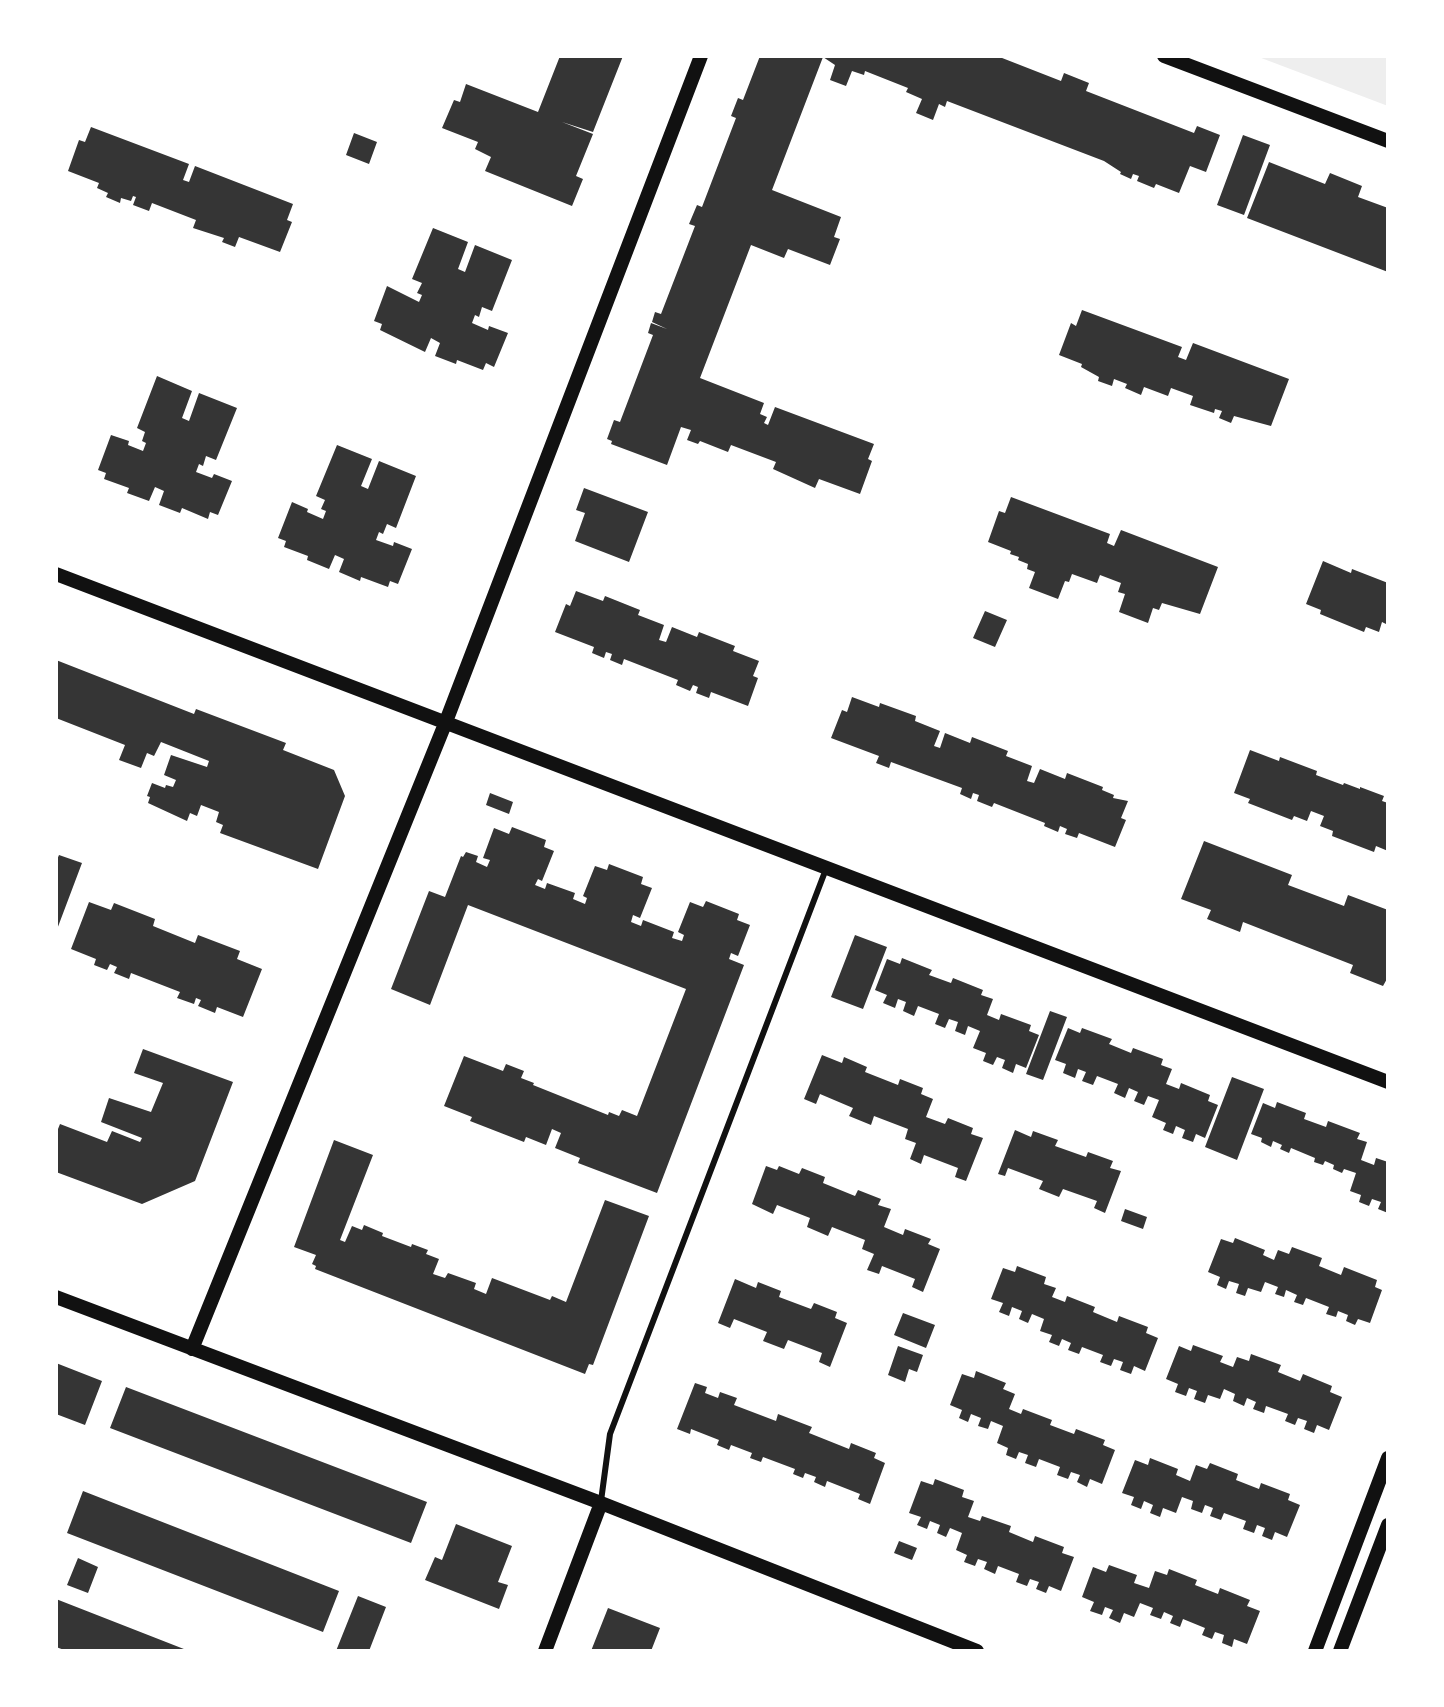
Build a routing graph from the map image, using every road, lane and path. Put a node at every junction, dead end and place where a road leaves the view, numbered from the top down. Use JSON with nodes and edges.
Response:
{"nodes":[{"id":1,"x":701,"y":56,"type":"edge"},
{"id":2,"x":1164,"y":56,"type":"edge"},
{"id":3,"x":1388,"y":141,"type":"edge"},
{"id":4,"x":56,"y":574,"type":"edge"},
{"id":5,"x":445,"y":724,"type":"junction"},
{"id":6,"x":826,"y":869,"type":"junction"},
{"id":7,"x":1388,"y":1082,"type":"edge"},
{"id":8,"x":56,"y":1297,"type":"edge"},
{"id":9,"x":192,"y":1349,"type":"junction"},
{"id":10,"x":1388,"y":1458,"type":"edge"},
{"id":11,"x":601,"y":1503,"type":"junction"},
{"id":12,"x":1388,"y":1525,"type":"edge"},
{"id":13,"x":545,"y":1651,"type":"edge"},
{"id":14,"x":977,"y":1651,"type":"edge"},
{"id":15,"x":1315,"y":1651,"type":"edge"},
{"id":16,"x":1340,"y":1651,"type":"edge"}],
"edges":[{"from":1,"to":5,"type":"street"},
{"from":2,"to":3,"type":"street"},
{"from":4,"to":5,"type":"street"},
{"from":5,"to":6,"type":"street"},
{"from":5,"to":9,"type":"street"},
{"from":6,"to":7,"type":"street"},
{"from":6,"to":11,"type":"lane"},
{"from":8,"to":9,"type":"street"},
{"from":9,"to":11,"type":"street"},
{"from":10,"to":15,"type":"street"},
{"from":11,"to":13,"type":"street"},
{"from":11,"to":14,"type":"street"},
{"from":12,"to":16,"type":"street"}]}
